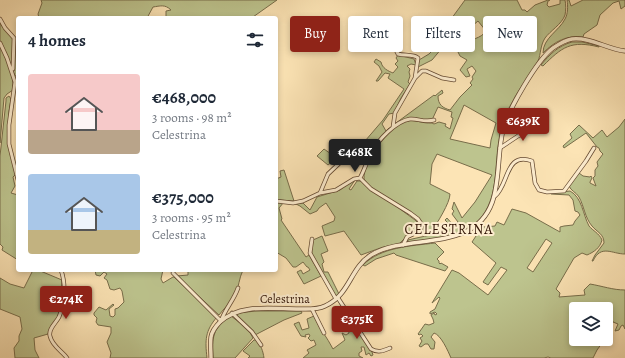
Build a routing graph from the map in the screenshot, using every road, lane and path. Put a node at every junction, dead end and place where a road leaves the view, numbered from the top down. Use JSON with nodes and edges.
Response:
{"nodes":[{"id":1,"x":0,"y":19,"type":"edge"},
{"id":2,"x":0,"y":44,"type":"edge"},
{"id":3,"x":16,"y":44,"type":"edge"},
{"id":4,"x":625,"y":51,"type":"edge"},
{"id":5,"x":397,"y":52,"type":"edge"},
{"id":6,"x":12,"y":71,"type":"junction"},
{"id":7,"x":415,"y":78,"type":"junction"},
{"id":8,"x":454,"y":80,"type":"dead end"},
{"id":9,"x":434,"y":120,"type":"dead end"},
{"id":10,"x":541,"y":126,"type":"dead end"},
{"id":11,"x":394,"y":127,"type":"junction"},
{"id":12,"x":500,"y":148,"type":"junction"},
{"id":13,"x":594,"y":148,"type":"dead end"},
{"id":14,"x":348,"y":155,"type":"dead end"},
{"id":15,"x":16,"y":172,"type":"edge"},
{"id":16,"x":360,"y":178,"type":"junction"},
{"id":17,"x":320,"y":193,"type":"junction"},
{"id":18,"x":495,"y":196,"type":"junction"},
{"id":19,"x":278,"y":200,"type":"edge"},
{"id":20,"x":312,"y":239,"type":"dead end"},
{"id":21,"x":402,"y":246,"type":"junction"},
{"id":22,"x":62,"y":272,"type":"edge"},
{"id":23,"x":173,"y":273,"type":"dead end"},
{"id":24,"x":238,"y":288,"type":"dead end"},
{"id":25,"x":337,"y":299,"type":"junction"},
{"id":26,"x":312,"y":309,"type":"junction"},
{"id":27,"x":232,"y":313,"type":"junction"},
{"id":28,"x":221,"y":321,"type":"junction"},
{"id":29,"x":324,"y":333,"type":"dead end"},
{"id":30,"x":261,"y":345,"type":"dead end"},
{"id":31,"x":390,"y":348,"type":"dead end"},
{"id":32,"x":67,"y":358,"type":"edge"},
{"id":33,"x":211,"y":358,"type":"edge"}],
"edges":[{"from":1,"to":3,"type":"street"},
{"from":2,"to":6,"type":"street"},
{"from":3,"to":6,"type":"street"},
{"from":4,"to":12,"type":"street"},
{"from":5,"to":7,"type":"street"},
{"from":6,"to":15,"type":"street"},
{"from":7,"to":8,"type":"street"},
{"from":7,"to":11,"type":"street"},
{"from":9,"to":11,"type":"street"},
{"from":10,"to":12,"type":"street"},
{"from":11,"to":16,"type":"street"},
{"from":12,"to":18,"type":"street"},
{"from":13,"to":18,"type":"street"},
{"from":14,"to":17,"type":"street"},
{"from":16,"to":17,"type":"street"},
{"from":16,"to":21,"type":"street"},
{"from":17,"to":19,"type":"street"},
{"from":18,"to":21,"type":"street"},
{"from":20,"to":25,"type":"street"},
{"from":21,"to":25,"type":"street"},
{"from":22,"to":32,"type":"street"},
{"from":23,"to":28,"type":"street"},
{"from":24,"to":28,"type":"street","name":"Celestrina"},
{"from":25,"to":26,"type":"street","name":"Celestrina"},
{"from":25,"to":31,"type":"street"},
{"from":26,"to":27,"type":"street","name":"Celestrina"},
{"from":26,"to":29,"type":"street"},
{"from":27,"to":28,"type":"street","name":"Celestrina"},
{"from":27,"to":30,"type":"street"},
{"from":28,"to":33,"type":"street","name":"Celestrina"}]}
